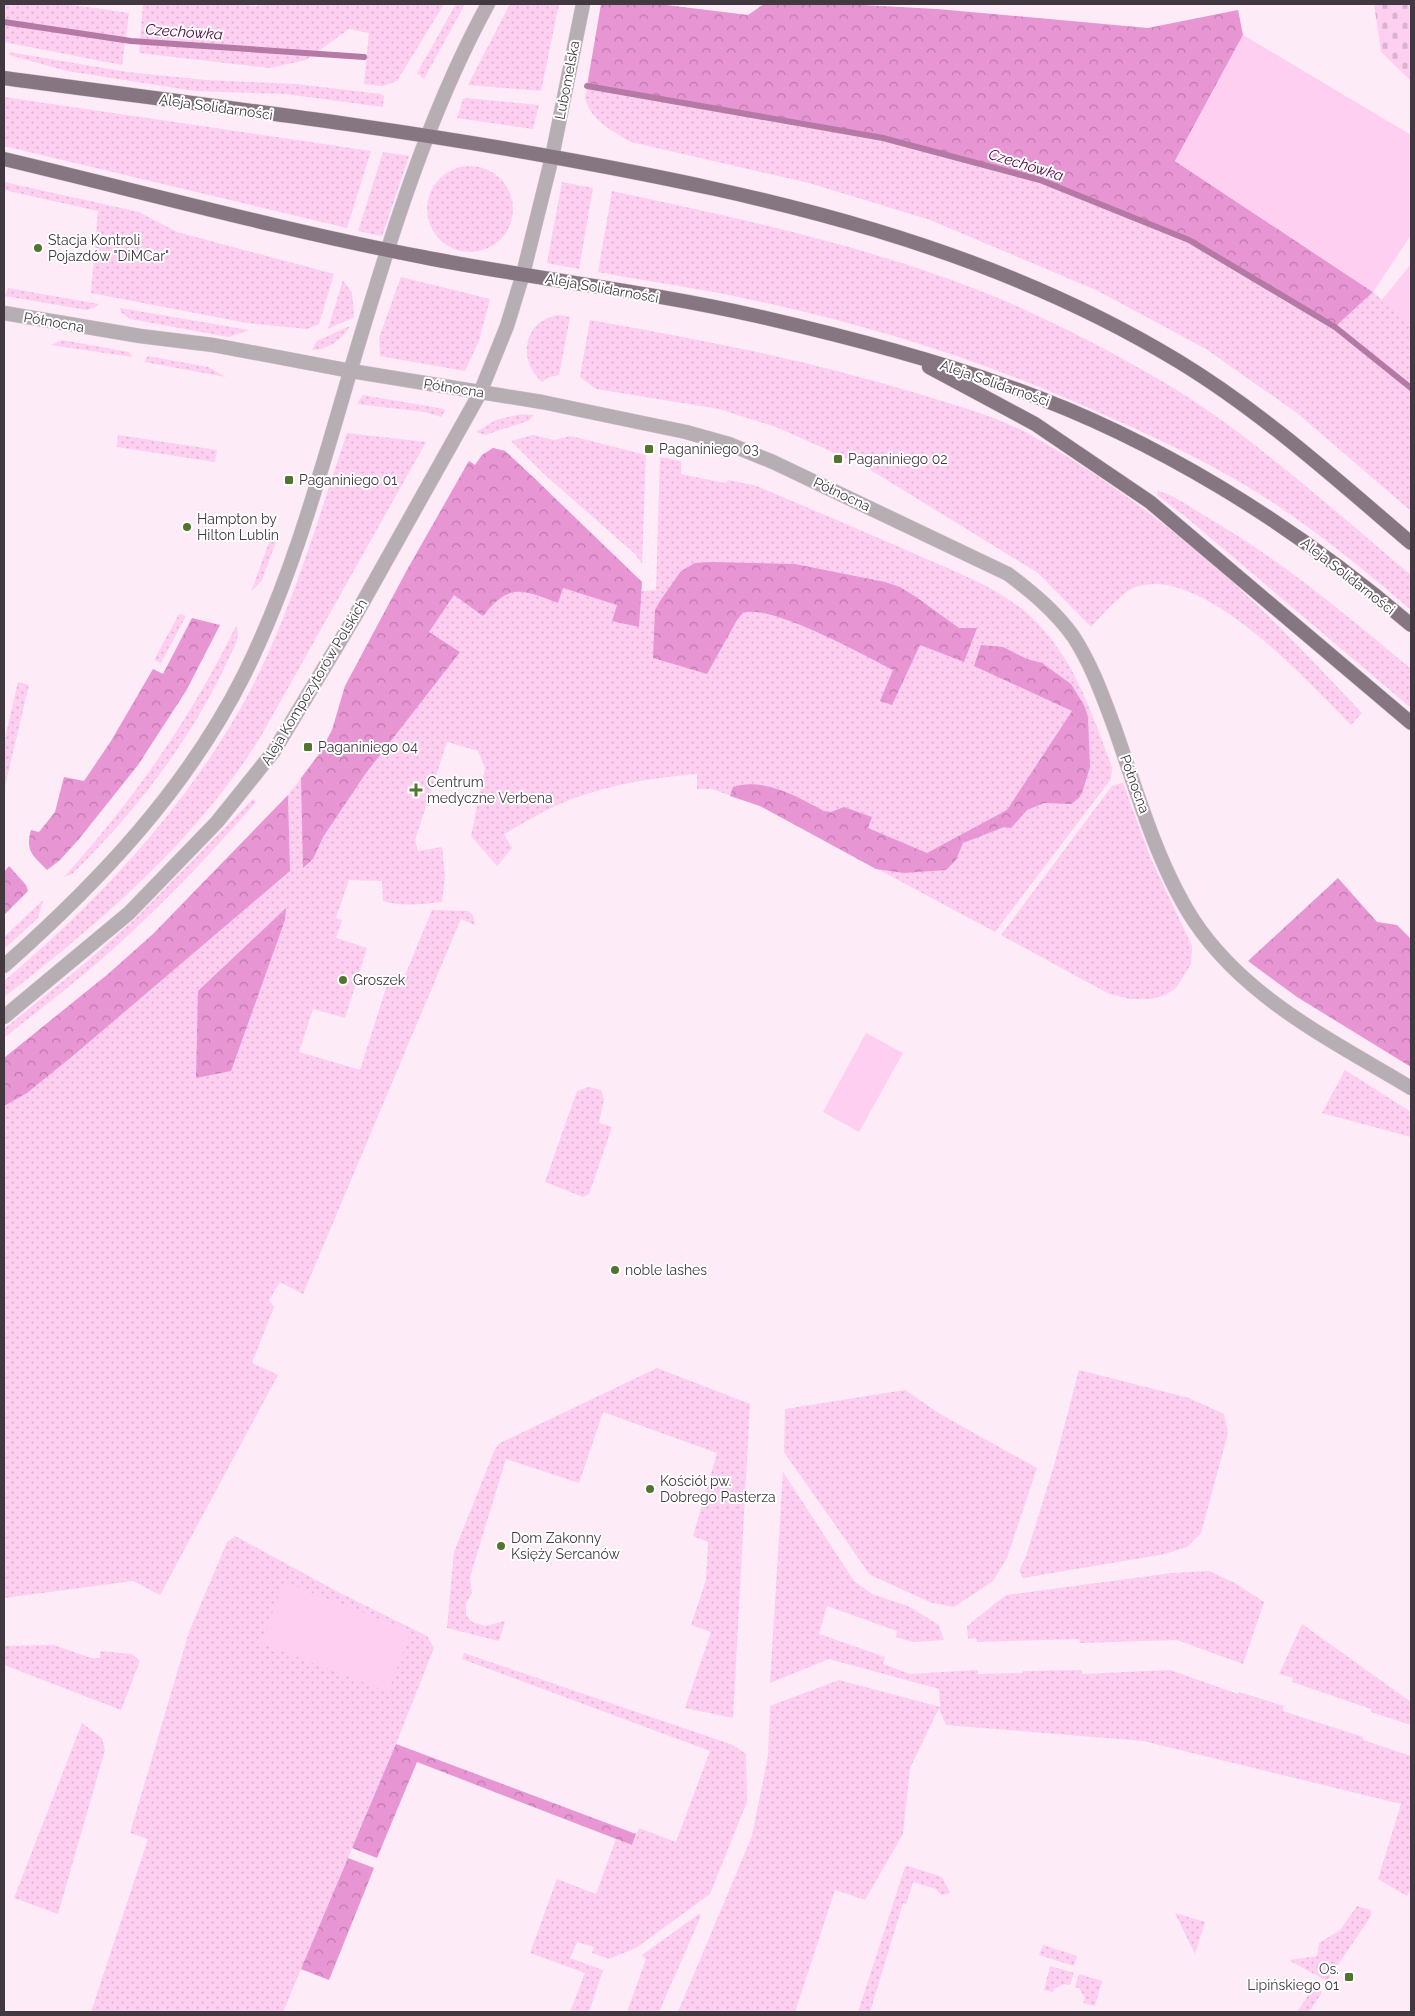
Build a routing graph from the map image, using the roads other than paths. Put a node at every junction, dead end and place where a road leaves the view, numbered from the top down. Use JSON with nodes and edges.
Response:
{"nodes":[{"id":1,"x":488,"y":4,"type":"edge"},
{"id":2,"x":583,"y":4,"type":"edge"},
{"id":3,"x":4,"y":78,"type":"edge"},
{"id":4,"x":428,"y":136,"type":"junction"},
{"id":5,"x":552,"y":157,"type":"junction"},
{"id":6,"x":4,"y":159,"type":"edge"},
{"id":7,"x":389,"y":250,"type":"junction"},
{"id":8,"x":523,"y":274,"type":"junction"},
{"id":9,"x":4,"y":313,"type":"edge"},
{"id":10,"x":898,"y":350,"type":"junction"},
{"id":11,"x":350,"y":371,"type":"junction"},
{"id":12,"x":480,"y":393,"type":"junction"},
{"id":13,"x":1411,"y":543,"type":"edge"},
{"id":14,"x":1411,"y":625,"type":"edge"},
{"id":15,"x":1411,"y":722,"type":"edge"},
{"id":16,"x":4,"y":966,"type":"edge"},
{"id":17,"x":4,"y":1017,"type":"edge"},
{"id":18,"x":1411,"y":1088,"type":"edge"}],
"edges":[{"from":1,"to":4,"type":"street"},
{"from":2,"to":5,"type":"street","name":"Lubomelska"},
{"from":3,"to":4,"type":"main road","name":"Aleja Solidarności"},
{"from":4,"to":5,"type":"main road","name":"Aleja Solidarności"},
{"from":4,"to":7,"type":"street"},
{"from":5,"to":8,"type":"street","name":"Lubomelska"},
{"from":5,"to":13,"type":"main road"},
{"from":6,"to":7,"type":"main road"},
{"from":7,"to":8,"type":"main road","name":"Aleja Solidarności"},
{"from":7,"to":11,"type":"street"},
{"from":8,"to":10,"type":"main road","name":"Aleja Solidarności"},
{"from":8,"to":12,"type":"street","name":"Aleja Kompozytorów Polskich"},
{"from":9,"to":11,"type":"street","name":"Północna"},
{"from":10,"to":14,"type":"main road","name":"Aleja Solidarności"},
{"from":10,"to":15,"type":"main road"},
{"from":11,"to":12,"type":"street","name":"Północna"},
{"from":11,"to":16,"type":"street"},
{"from":12,"to":17,"type":"street","name":"Aleja Kompozytorów Polskich"},
{"from":12,"to":18,"type":"street","name":"Północna"}]}
